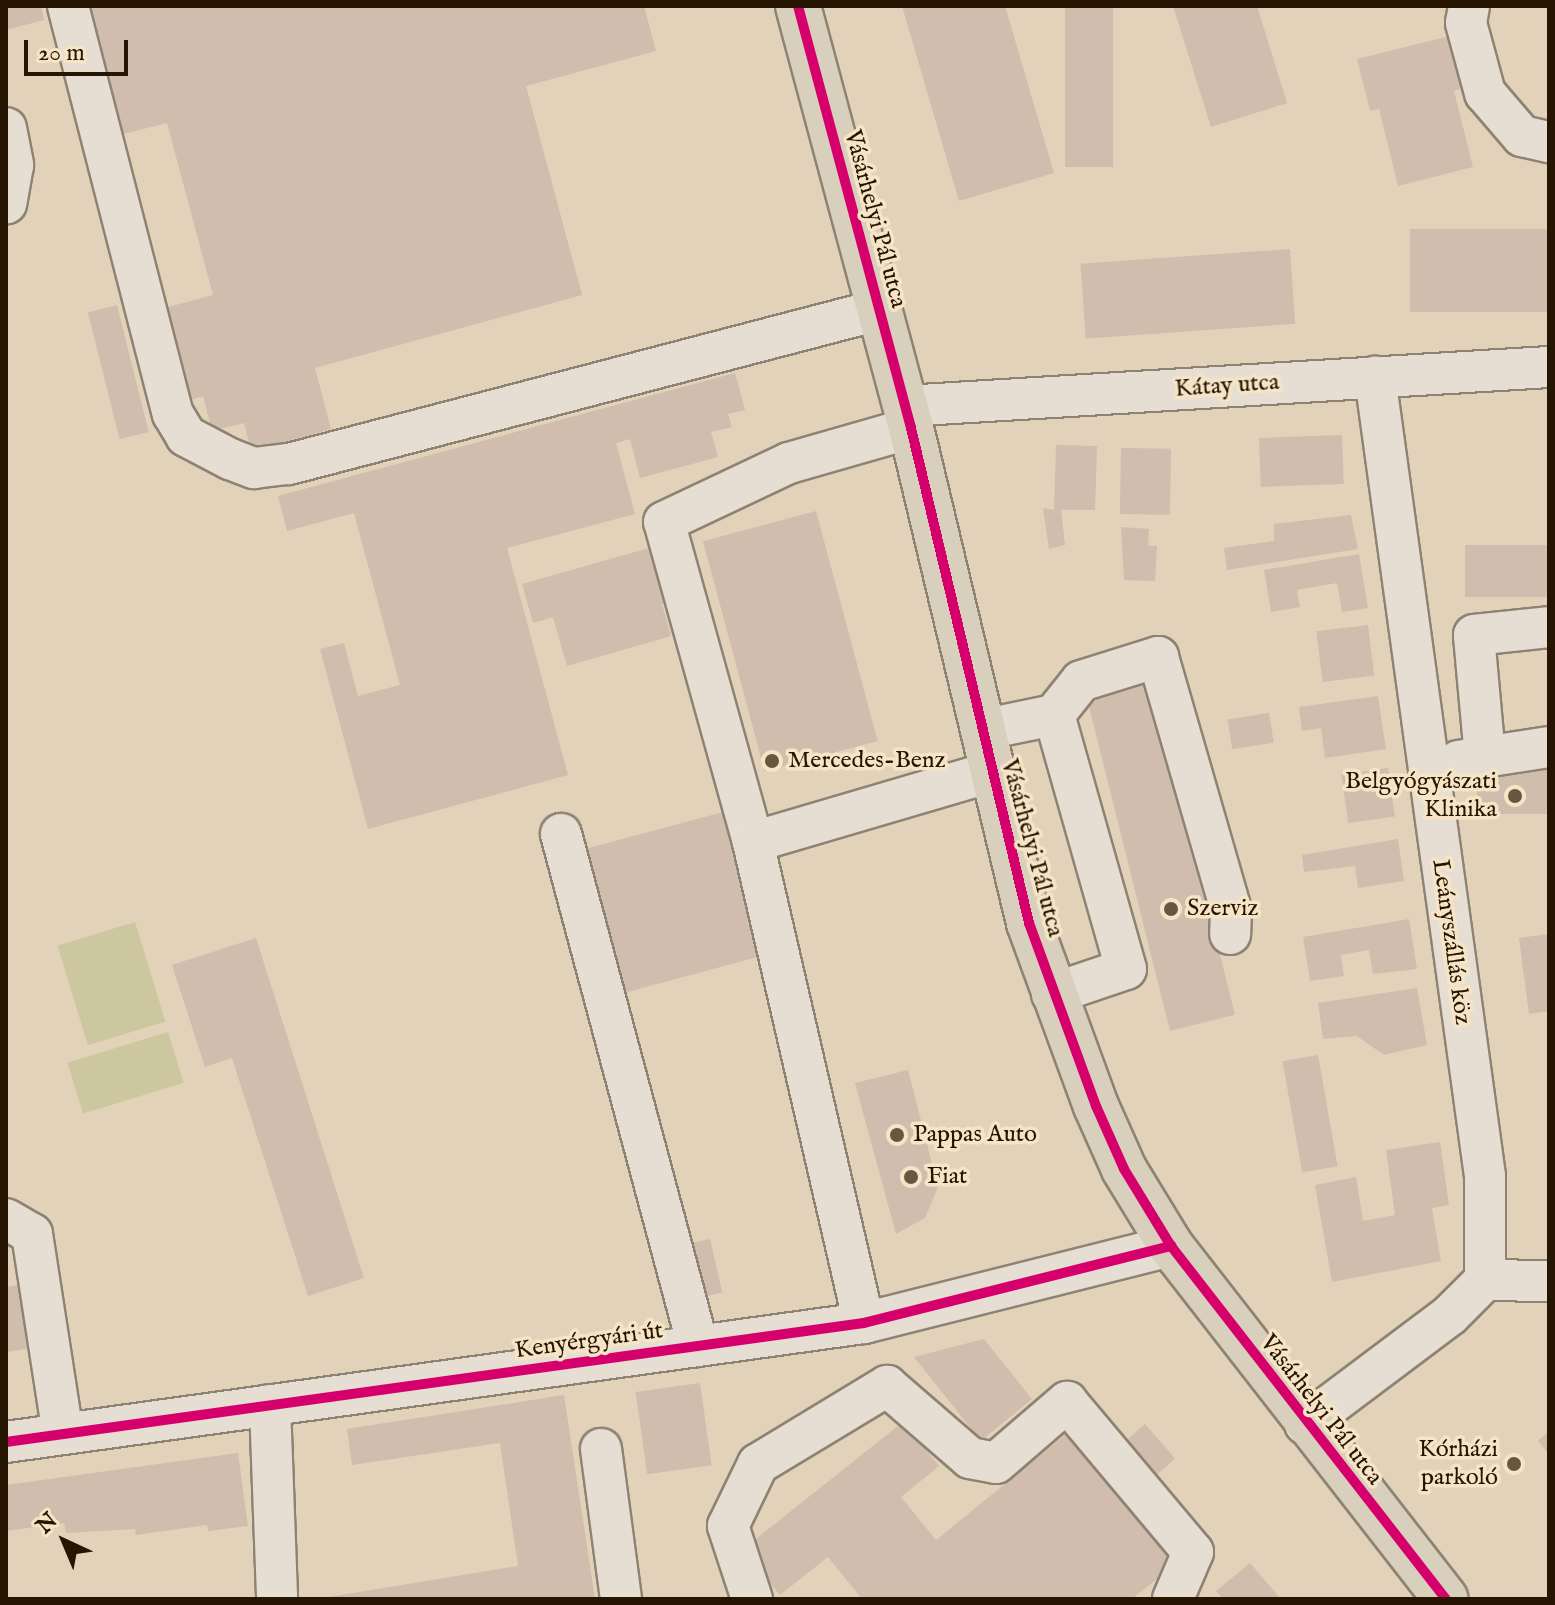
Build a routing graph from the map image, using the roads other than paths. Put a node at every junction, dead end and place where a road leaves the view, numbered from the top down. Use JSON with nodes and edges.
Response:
{"nodes":[{"id":1,"x":68,"y":6,"type":"edge"},
{"id":2,"x":798,"y":6,"type":"edge"},
{"id":3,"x":1469,"y":6,"type":"edge"},
{"id":4,"x":6,"y":128,"type":"edge"},
{"id":5,"x":1549,"y":142,"type":"edge"},
{"id":6,"x":6,"y":203,"type":"edge"},
{"id":7,"x":878,"y":310,"type":"junction"},
{"id":8,"x":1549,"y":367,"type":"edge"},
{"id":9,"x":1375,"y":377,"type":"junction"},
{"id":10,"x":908,"y":417,"type":"junction"},
{"id":11,"x":1549,"y":627,"type":"edge"},
{"id":12,"x":1054,"y":715,"type":"junction"},
{"id":13,"x":981,"y":730,"type":"junction"},
{"id":14,"x":1549,"y":747,"type":"edge"},
{"id":15,"x":1485,"y":757,"type":"junction"},
{"id":16,"x":1426,"y":766,"type":"junction"},
{"id":17,"x":991,"y":772,"type":"junction"},
{"id":18,"x":561,"y":834,"type":"dead end"},
{"id":19,"x":753,"y":842,"type":"junction"},
{"id":20,"x":1230,"y":934,"type":"dead end"},
{"id":21,"x":1052,"y":994,"type":"junction"},
{"id":22,"x":6,"y":1219,"type":"edge"},
{"id":23,"x":1171,"y":1246,"type":"junction"},
{"id":24,"x":1485,"y":1280,"type":"junction"},
{"id":25,"x":1549,"y":1281,"type":"edge"},
{"id":26,"x":864,"y":1323,"type":"junction"},
{"id":27,"x":698,"y":1346,"type":"junction"},
{"id":28,"x":270,"y":1405,"type":"junction"},
{"id":29,"x":1305,"y":1424,"type":"junction"},
{"id":30,"x":63,"y":1434,"type":"junction"},
{"id":31,"x":6,"y":1442,"type":"edge"},
{"id":32,"x":601,"y":1449,"type":"dead end"},
{"id":33,"x":277,"y":1599,"type":"edge"},
{"id":34,"x":621,"y":1599,"type":"edge"},
{"id":35,"x":752,"y":1599,"type":"edge"},
{"id":36,"x":1173,"y":1599,"type":"edge"},
{"id":37,"x":1446,"y":1599,"type":"edge"}],
"edges":[{"from":1,"to":7,"type":"street"},
{"from":2,"to":7,"type":"main road","name":"Vásárhelyi Pál utca"},
{"from":3,"to":5,"type":"street"},
{"from":4,"to":6,"type":"street"},
{"from":7,"to":10,"type":"main road","name":"Vásárhelyi Pál utca"},
{"from":8,"to":9,"type":"street","name":"Kátay utca"},
{"from":9,"to":10,"type":"street","name":"Kátay utca"},
{"from":9,"to":16,"type":"street","name":"Leányszállás köz"},
{"from":10,"to":13,"type":"main road","name":"Vásárhelyi Pál utca"},
{"from":10,"to":19,"type":"street","name":"Kátay utca"},
{"from":11,"to":15,"type":"street"},
{"from":12,"to":13,"type":"street"},
{"from":12,"to":20,"type":"street"},
{"from":12,"to":21,"type":"street"},
{"from":13,"to":17,"type":"main road","name":"Vásárhelyi Pál utca"},
{"from":14,"to":15,"type":"street"},
{"from":15,"to":16,"type":"street"},
{"from":16,"to":24,"type":"street","name":"Leányszállás köz"},
{"from":17,"to":19,"type":"street"},
{"from":17,"to":21,"type":"main road","name":"Vásárhelyi Pál utca"},
{"from":18,"to":27,"type":"street"},
{"from":19,"to":26,"type":"street"},
{"from":21,"to":23,"type":"main road","name":"Vásárhelyi Pál utca"},
{"from":22,"to":30,"type":"street"},
{"from":23,"to":26,"type":"street","name":"Kenyérgyári út"},
{"from":23,"to":29,"type":"main road","name":"Vásárhelyi Pál utca"},
{"from":24,"to":25,"type":"street"},
{"from":24,"to":29,"type":"street"},
{"from":26,"to":27,"type":"street","name":"Kenyérgyári út"},
{"from":27,"to":28,"type":"street","name":"Kenyérgyári út"},
{"from":28,"to":30,"type":"street","name":"Kenyérgyári út"},
{"from":28,"to":33,"type":"street"},
{"from":29,"to":37,"type":"main road","name":"Vásárhelyi Pál utca"},
{"from":30,"to":31,"type":"street","name":"Kenyérgyári út"},
{"from":32,"to":34,"type":"street"},
{"from":35,"to":36,"type":"street"}]}
